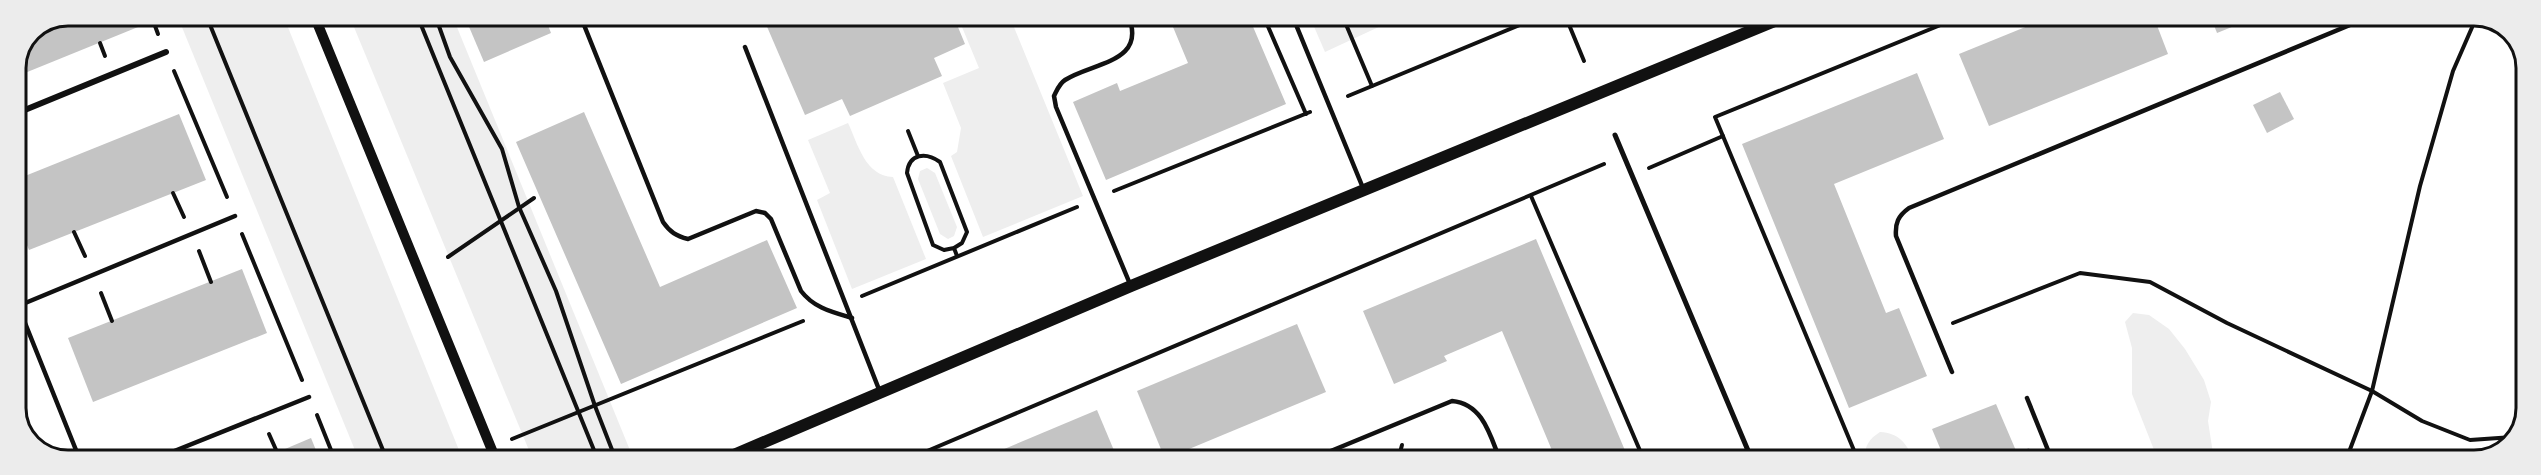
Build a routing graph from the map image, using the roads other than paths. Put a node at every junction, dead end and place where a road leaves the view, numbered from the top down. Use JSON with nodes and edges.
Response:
{"nodes":[{"id":1,"x":318,"y":25,"type":"edge"},
{"id":2,"x":584,"y":25,"type":"edge"},
{"id":3,"x":1131,"y":25,"type":"edge"},
{"id":4,"x":1296,"y":26,"type":"edge"},
{"id":5,"x":1763,"y":26,"type":"edge"},
{"id":6,"x":2348,"y":26,"type":"edge"},
{"id":7,"x":745,"y":47,"type":"dead end"},
{"id":8,"x":166,"y":52,"type":"dead end"},
{"id":9,"x":25,"y":110,"type":"edge"},
{"id":10,"x":1615,"y":135,"type":"dead end"},
{"id":11,"x":1365,"y":190,"type":"junction"},
{"id":12,"x":235,"y":216,"type":"dead end"},
{"id":13,"x":1131,"y":286,"type":"junction"},
{"id":14,"x":26,"y":303,"type":"edge"},
{"id":15,"x":852,"y":318,"type":"junction"},
{"id":16,"x":26,"y":325,"type":"edge"},
{"id":17,"x":1952,"y":372,"type":"dead end"},
{"id":18,"x":880,"y":393,"type":"junction"},
{"id":19,"x":309,"y":397,"type":"dead end"},
{"id":20,"x":2027,"y":398,"type":"dead end"},
{"id":21,"x":76,"y":449,"type":"edge"},
{"id":22,"x":177,"y":449,"type":"edge"},
{"id":23,"x":491,"y":449,"type":"edge"},
{"id":24,"x":747,"y":449,"type":"edge"},
{"id":25,"x":1334,"y":450,"type":"edge"},
{"id":26,"x":1495,"y":450,"type":"edge"},
{"id":27,"x":1748,"y":450,"type":"edge"},
{"id":28,"x":2048,"y":450,"type":"edge"}],
"edges":[{"from":1,"to":23,"type":"street"},
{"from":2,"to":15,"type":"lane"},
{"from":3,"to":13,"type":"lane"},
{"from":4,"to":11,"type":"lane"},
{"from":5,"to":11,"type":"main road"},
{"from":6,"to":17,"type":"lane"},
{"from":7,"to":15,"type":"lane"},
{"from":8,"to":9,"type":"street"},
{"from":10,"to":27,"type":"street"},
{"from":11,"to":13,"type":"main road"},
{"from":12,"to":14,"type":"lane"},
{"from":13,"to":18,"type":"main road"},
{"from":15,"to":18,"type":"lane"},
{"from":16,"to":21,"type":"lane"},
{"from":18,"to":24,"type":"main road"},
{"from":19,"to":22,"type":"lane"},
{"from":20,"to":28,"type":"lane"},
{"from":25,"to":26,"type":"lane"}]}
